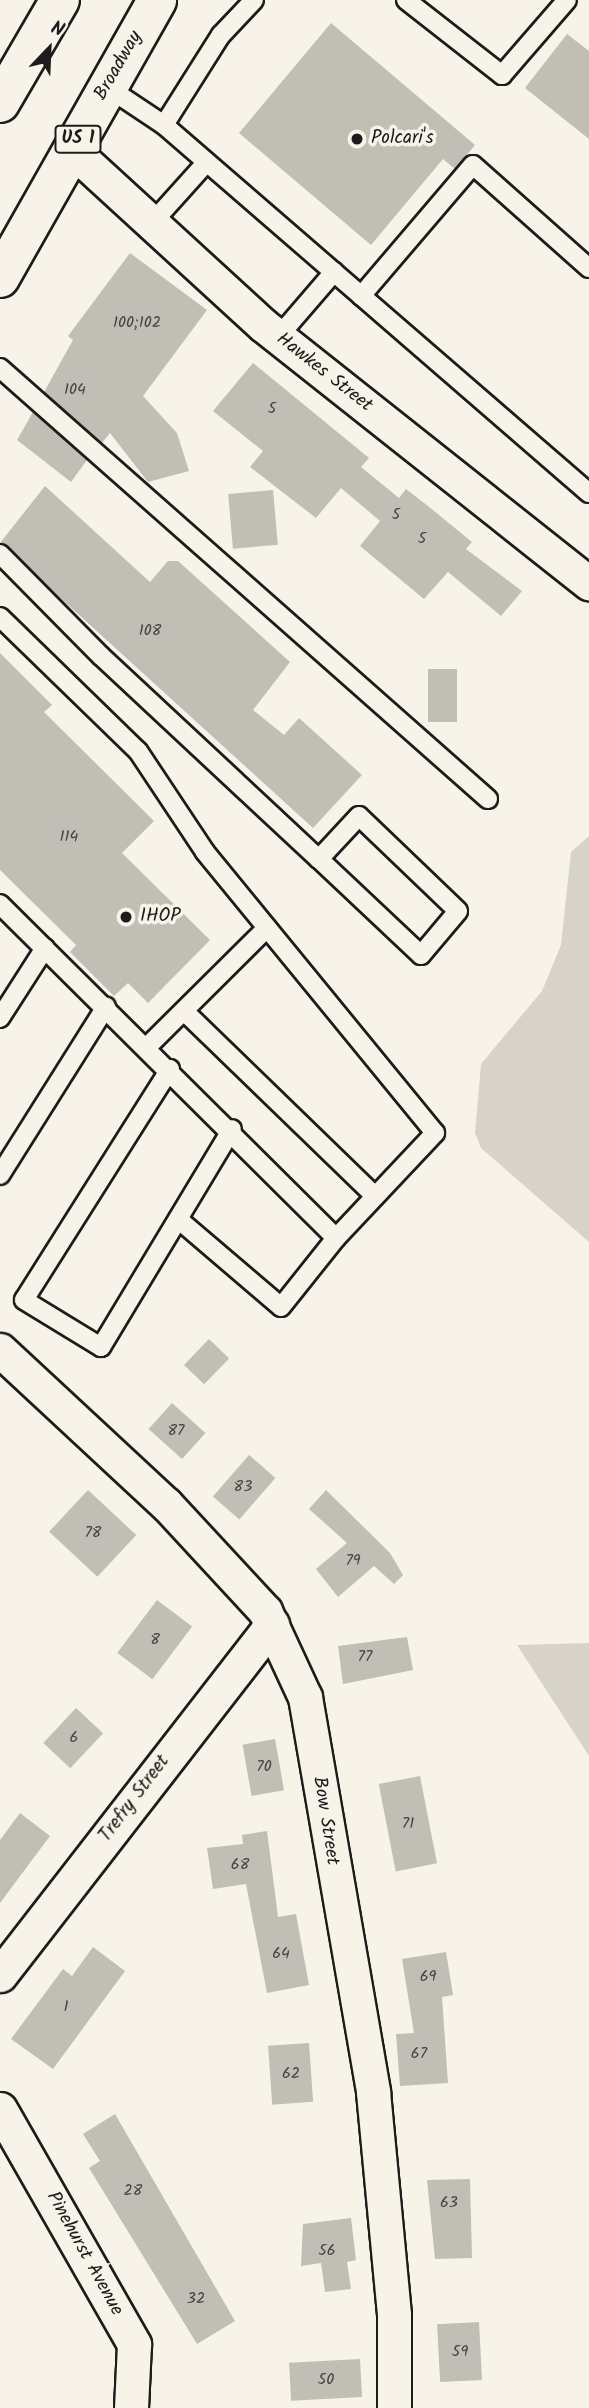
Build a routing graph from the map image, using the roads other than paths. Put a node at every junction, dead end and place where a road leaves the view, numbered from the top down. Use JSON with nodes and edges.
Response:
{"nodes":[{"id":1,"x":60,"y":0,"type":"edge"},
{"id":2,"x":157,"y":0,"type":"edge"},
{"id":3,"x":254,"y":0,"type":"edge"},
{"id":4,"x":406,"y":0,"type":"edge"},
{"id":5,"x":567,"y":0,"type":"edge"},
{"id":6,"x":107,"y":87,"type":"junction"},
{"id":7,"x":0,"y":103,"type":"edge"},
{"id":8,"x":164,"y":125,"type":"junction"},
{"id":9,"x":72,"y":150,"type":"junction"},
{"id":10,"x":205,"y":164,"type":"junction"},
{"id":11,"x":152,"y":223,"type":"junction"},
{"id":12,"x":589,"y":268,"type":"edge"},
{"id":13,"x":334,"y":272,"type":"junction"},
{"id":14,"x":0,"y":278,"type":"edge"},
{"id":15,"x":361,"y":296,"type":"junction"},
{"id":16,"x":278,"y":337,"type":"junction"},
{"id":17,"x":0,"y":368,"type":"edge"},
{"id":18,"x":589,"y":493,"type":"edge"},
{"id":19,"x":0,"y":554,"type":"edge"},
{"id":20,"x":589,"y":583,"type":"edge"},
{"id":21,"x":0,"y":617,"type":"edge"},
{"id":22,"x":488,"y":799,"type":"dead end"},
{"id":23,"x":319,"y":859,"type":"junction"},
{"id":24,"x":0,"y":904,"type":"edge"},
{"id":25,"x":267,"y":928,"type":"junction"},
{"id":26,"x":46,"y":948,"type":"junction"},
{"id":27,"x":106,"y":1007,"type":"junction"},
{"id":28,"x":184,"y":1011,"type":"junction"},
{"id":29,"x":0,"y":1018,"type":"edge"},
{"id":30,"x":147,"y":1047,"type":"junction"},
{"id":31,"x":170,"y":1069,"type":"junction"},
{"id":32,"x":232,"y":1129,"type":"junction"},
{"id":33,"x":0,"y":1175,"type":"edge"},
{"id":34,"x":375,"y":1196,"type":"junction"},
{"id":35,"x":178,"y":1219,"type":"junction"},
{"id":36,"x":337,"y":1238,"type":"junction"},
{"id":37,"x":0,"y":1350,"type":"edge"},
{"id":38,"x":272,"y":1624,"type":"junction"},
{"id":39,"x":0,"y":1975,"type":"edge"},
{"id":40,"x":0,"y":2109,"type":"edge"},
{"id":41,"x":131,"y":2408,"type":"edge"},
{"id":42,"x":394,"y":2408,"type":"edge"}],
"edges":[{"from":1,"to":7,"type":"highway"},
{"from":2,"to":6,"type":"highway","name":"Broadway","number":"US 1"},
{"from":3,"to":8,"type":"lane"},
{"from":4,"to":5,"type":"lane"},
{"from":6,"to":8,"type":"lane"},
{"from":6,"to":9,"type":"highway","name":"Broadway","number":"US 1"},
{"from":8,"to":10,"type":"lane"},
{"from":9,"to":11,"type":"street","name":"Hawkes Street"},
{"from":9,"to":14,"type":"highway","name":"Broadway","number":"US 1"},
{"from":10,"to":11,"type":"lane"},
{"from":10,"to":13,"type":"lane"},
{"from":11,"to":16,"type":"street","name":"Hawkes Street"},
{"from":12,"to":15,"type":"lane"},
{"from":13,"to":15,"type":"lane"},
{"from":13,"to":16,"type":"lane"},
{"from":15,"to":18,"type":"lane"},
{"from":16,"to":20,"type":"street","name":"Hawkes Street"},
{"from":17,"to":22,"type":"lane"},
{"from":19,"to":23,"type":"lane"},
{"from":21,"to":25,"type":"lane"},
{"from":23,"to":23,"type":"lane"},
{"from":24,"to":26,"type":"lane"},
{"from":25,"to":28,"type":"lane"},
{"from":25,"to":34,"type":"lane"},
{"from":26,"to":27,"type":"lane"},
{"from":26,"to":29,"type":"lane"},
{"from":27,"to":30,"type":"lane"},
{"from":27,"to":33,"type":"lane"},
{"from":28,"to":30,"type":"lane"},
{"from":28,"to":34,"type":"lane"},
{"from":30,"to":31,"type":"lane"},
{"from":31,"to":32,"type":"lane"},
{"from":31,"to":35,"type":"lane"},
{"from":32,"to":35,"type":"lane"},
{"from":32,"to":36,"type":"lane"},
{"from":34,"to":36,"type":"lane"},
{"from":35,"to":36,"type":"lane"},
{"from":37,"to":38,"type":"street","name":"Bow Street"},
{"from":38,"to":39,"type":"street","name":"Trefry Street"},
{"from":38,"to":42,"type":"street","name":"Bow Street"},
{"from":40,"to":41,"type":"street","name":"Pinehurst Avenue"}]}
